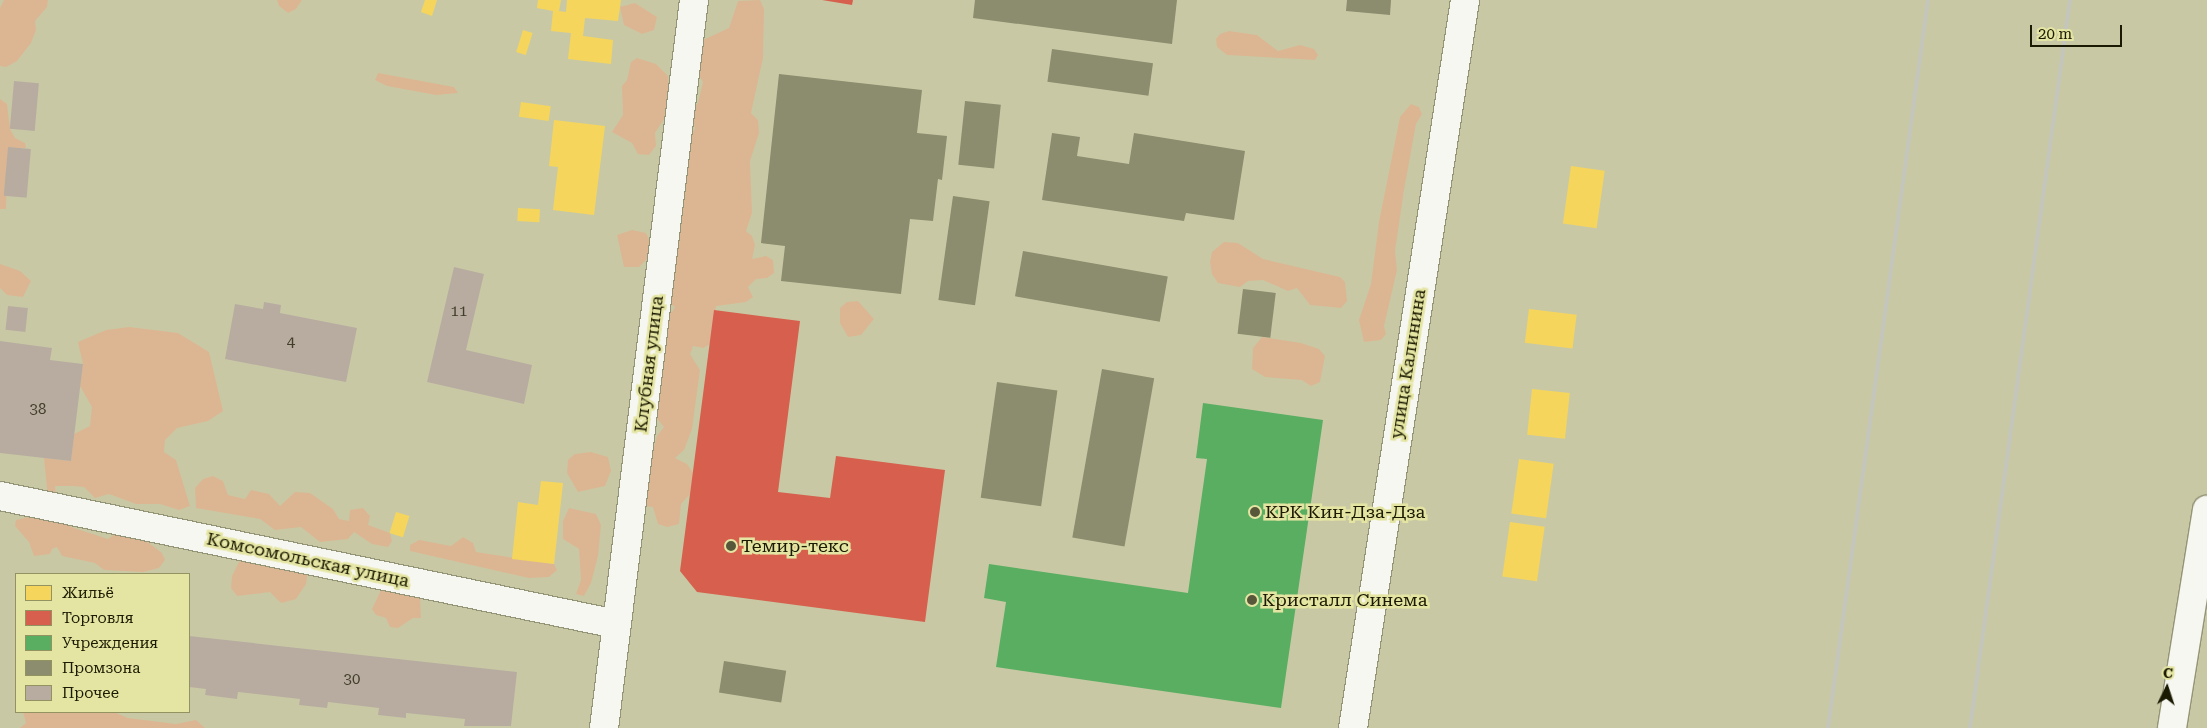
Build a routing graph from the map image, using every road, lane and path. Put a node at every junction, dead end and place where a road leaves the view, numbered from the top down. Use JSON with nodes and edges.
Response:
{"nodes":[{"id":1,"x":694,"y":0,"type":"edge"},
{"id":2,"x":1465,"y":0,"type":"edge"},
{"id":3,"x":0,"y":496,"type":"edge"},
{"id":4,"x":2207,"y":510,"type":"edge"},
{"id":5,"x":616,"y":624,"type":"junction"},
{"id":6,"x":604,"y":728,"type":"edge"},
{"id":7,"x":1353,"y":728,"type":"edge"},
{"id":8,"x":2172,"y":728,"type":"edge"}],
"edges":[{"from":1,"to":5,"type":"street","name":"Клубная улица"},
{"from":2,"to":7,"type":"street","name":"улица Калинина"},
{"from":3,"to":5,"type":"street","name":"Комсомольская улица"},
{"from":4,"to":8,"type":"street"},
{"from":5,"to":6,"type":"street","name":"Клубная улица"}]}
